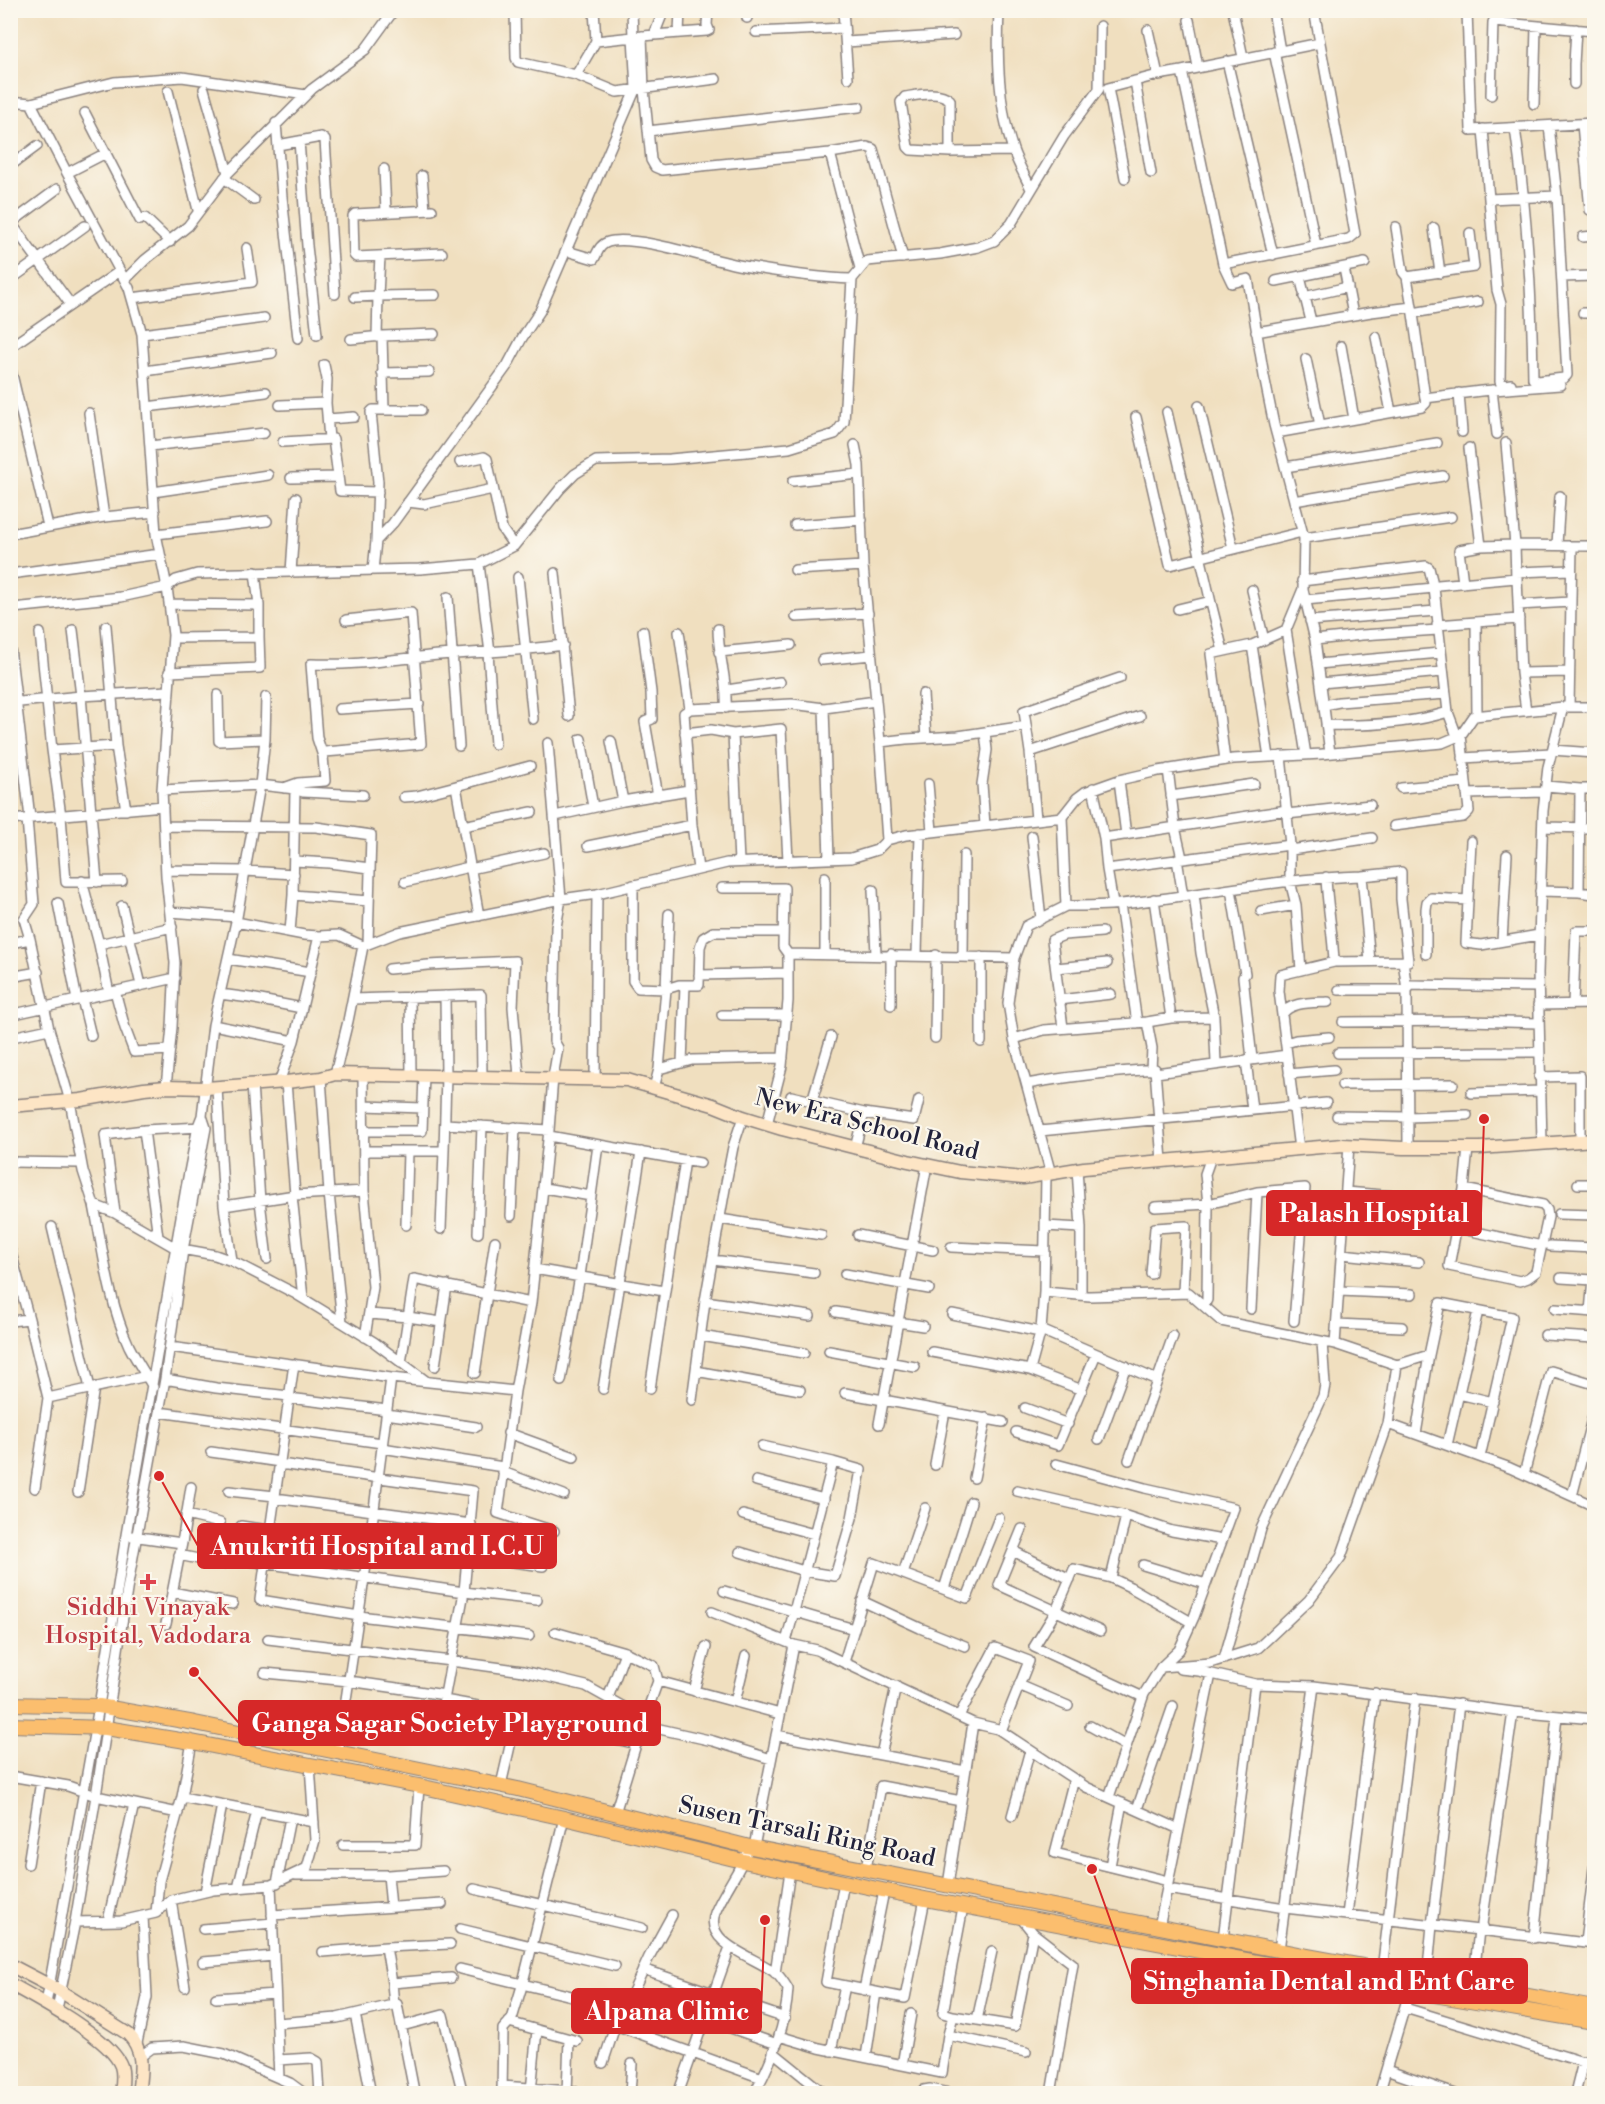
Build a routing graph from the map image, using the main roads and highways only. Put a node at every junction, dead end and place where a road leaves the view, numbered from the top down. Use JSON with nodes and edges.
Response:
{"nodes":[{"id":1,"x":10,"y":1704,"type":"edge"},
{"id":2,"x":10,"y":1725,"type":"edge"},
{"id":3,"x":1594,"y":2007,"type":"edge"},
{"id":4,"x":1594,"y":2022,"type":"edge"}],
"edges":[{"from":1,"to":3,"type":"main road","name":"Susen Tarsali Ring Road"},
{"from":2,"to":4,"type":"main road","name":"Susen Tarsali Ring Road"}]}
